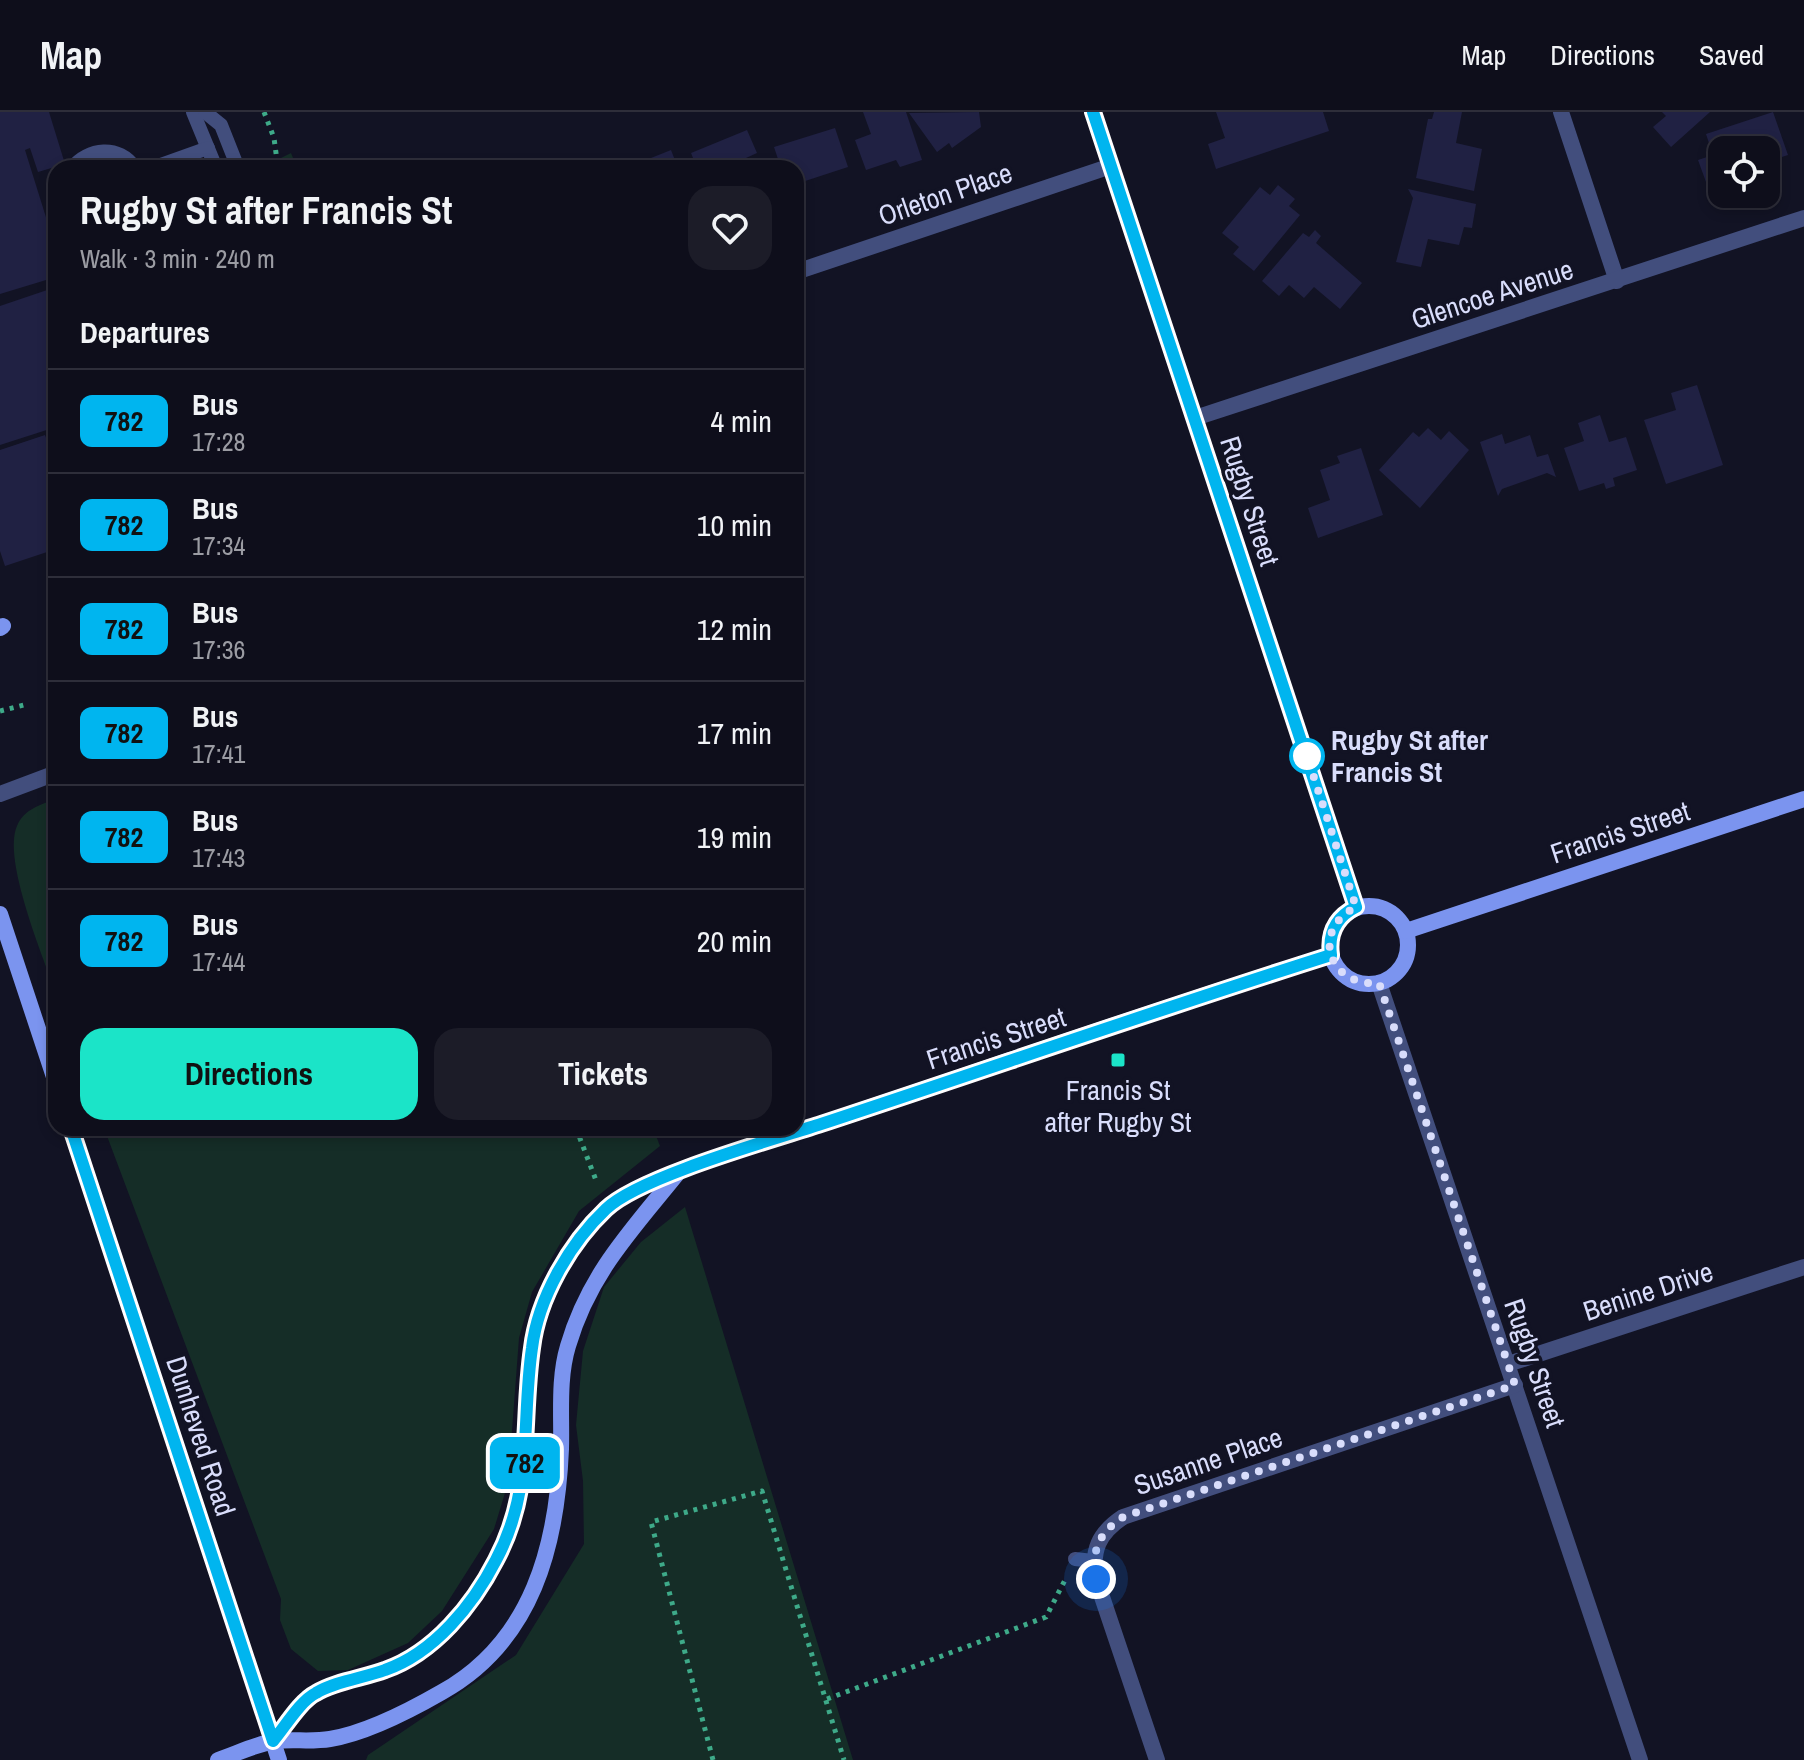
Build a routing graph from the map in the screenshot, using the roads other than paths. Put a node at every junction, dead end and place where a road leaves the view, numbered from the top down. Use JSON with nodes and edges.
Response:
{"nodes":[{"id":1,"x":193,"y":112,"type":"edge"},
{"id":2,"x":205,"y":112,"type":"edge"},
{"id":3,"x":1093,"y":112,"type":"edge"},
{"id":4,"x":1561,"y":112,"type":"edge"},
{"id":5,"x":208,"y":148,"type":"junction"},
{"id":6,"x":80,"y":160,"type":"edge"},
{"id":7,"x":126,"y":160,"type":"edge"},
{"id":8,"x":174,"y":160,"type":"edge"},
{"id":9,"x":213,"y":160,"type":"edge"},
{"id":10,"x":235,"y":160,"type":"edge"},
{"id":11,"x":1111,"y":166,"type":"junction"},
{"id":12,"x":1804,"y":218,"type":"edge"},
{"id":13,"x":804,"y":269,"type":"edge"},
{"id":14,"x":1617,"y":281,"type":"junction"},
{"id":15,"x":1195,"y":418,"type":"junction"},
{"id":16,"x":48,"y":776,"type":"edge"},
{"id":17,"x":0,"y":794,"type":"edge"},
{"id":18,"x":1804,"y":799,"type":"edge"},
{"id":19,"x":1356,"y":907,"type":"junction"},
{"id":20,"x":0,"y":914,"type":"edge"},
{"id":21,"x":1406,"y":931,"type":"junction"},
{"id":22,"x":1331,"y":955,"type":"junction"},
{"id":23,"x":1379,"y":983,"type":"junction"},
{"id":24,"x":48,"y":1059,"type":"edge"},
{"id":25,"x":804,"y":1131,"type":"edge"},
{"id":26,"x":74,"y":1136,"type":"edge"},
{"id":27,"x":789,"y":1136,"type":"edge"},
{"id":28,"x":678,"y":1173,"type":"junction"},
{"id":29,"x":1804,"y":1267,"type":"edge"},
{"id":30,"x":1508,"y":1364,"type":"junction"},
{"id":31,"x":1515,"y":1385,"type":"junction"},
{"id":32,"x":273,"y":1741,"type":"junction"},
{"id":33,"x":218,"y":1760,"type":"edge"},
{"id":34,"x":279,"y":1760,"type":"edge"},
{"id":35,"x":1157,"y":1760,"type":"edge"},
{"id":36,"x":1640,"y":1760,"type":"edge"}],
"edges":[{"from":1,"to":5,"type":"lane"},
{"from":2,"to":10,"type":"lane"},
{"from":3,"to":11,"type":"street","name":"Rugby Street"},
{"from":4,"to":14,"type":"street"},
{"from":5,"to":8,"type":"lane"},
{"from":5,"to":9,"type":"lane"},
{"from":6,"to":7,"type":"lane"},
{"from":11,"to":13,"type":"street","name":"Orleton Place"},
{"from":11,"to":15,"type":"street","name":"Rugby Street"},
{"from":12,"to":14,"type":"street","name":"Glencoe Avenue"},
{"from":14,"to":15,"type":"street","name":"Glencoe Avenue"},
{"from":15,"to":19,"type":"street","name":"Rugby Street"},
{"from":16,"to":17,"type":"street"},
{"from":18,"to":21,"type":"street","name":"Francis Street"},
{"from":19,"to":21,"type":"street"},
{"from":19,"to":22,"type":"street"},
{"from":20,"to":24,"type":"street"},
{"from":21,"to":23,"type":"street"},
{"from":22,"to":23,"type":"street"},
{"from":22,"to":25,"type":"street","name":"Francis Street"},
{"from":23,"to":30,"type":"street","name":"Rugby Street"},
{"from":26,"to":32,"type":"street","name":"Dunheved Road"},
{"from":27,"to":28,"type":"street","name":"Francis Street"},
{"from":28,"to":32,"type":"street","name":"Francis Street"},
{"from":28,"to":32,"type":"street"},
{"from":29,"to":30,"type":"street","name":"Benine Drive"},
{"from":30,"to":31,"type":"street","name":"Rugby Street"},
{"from":31,"to":35,"type":"street","name":"Susanne Place"},
{"from":31,"to":36,"type":"street","name":"Rugby Street"},
{"from":32,"to":33,"type":"street"},
{"from":32,"to":34,"type":"street","name":"Dunheved Road"}]}
